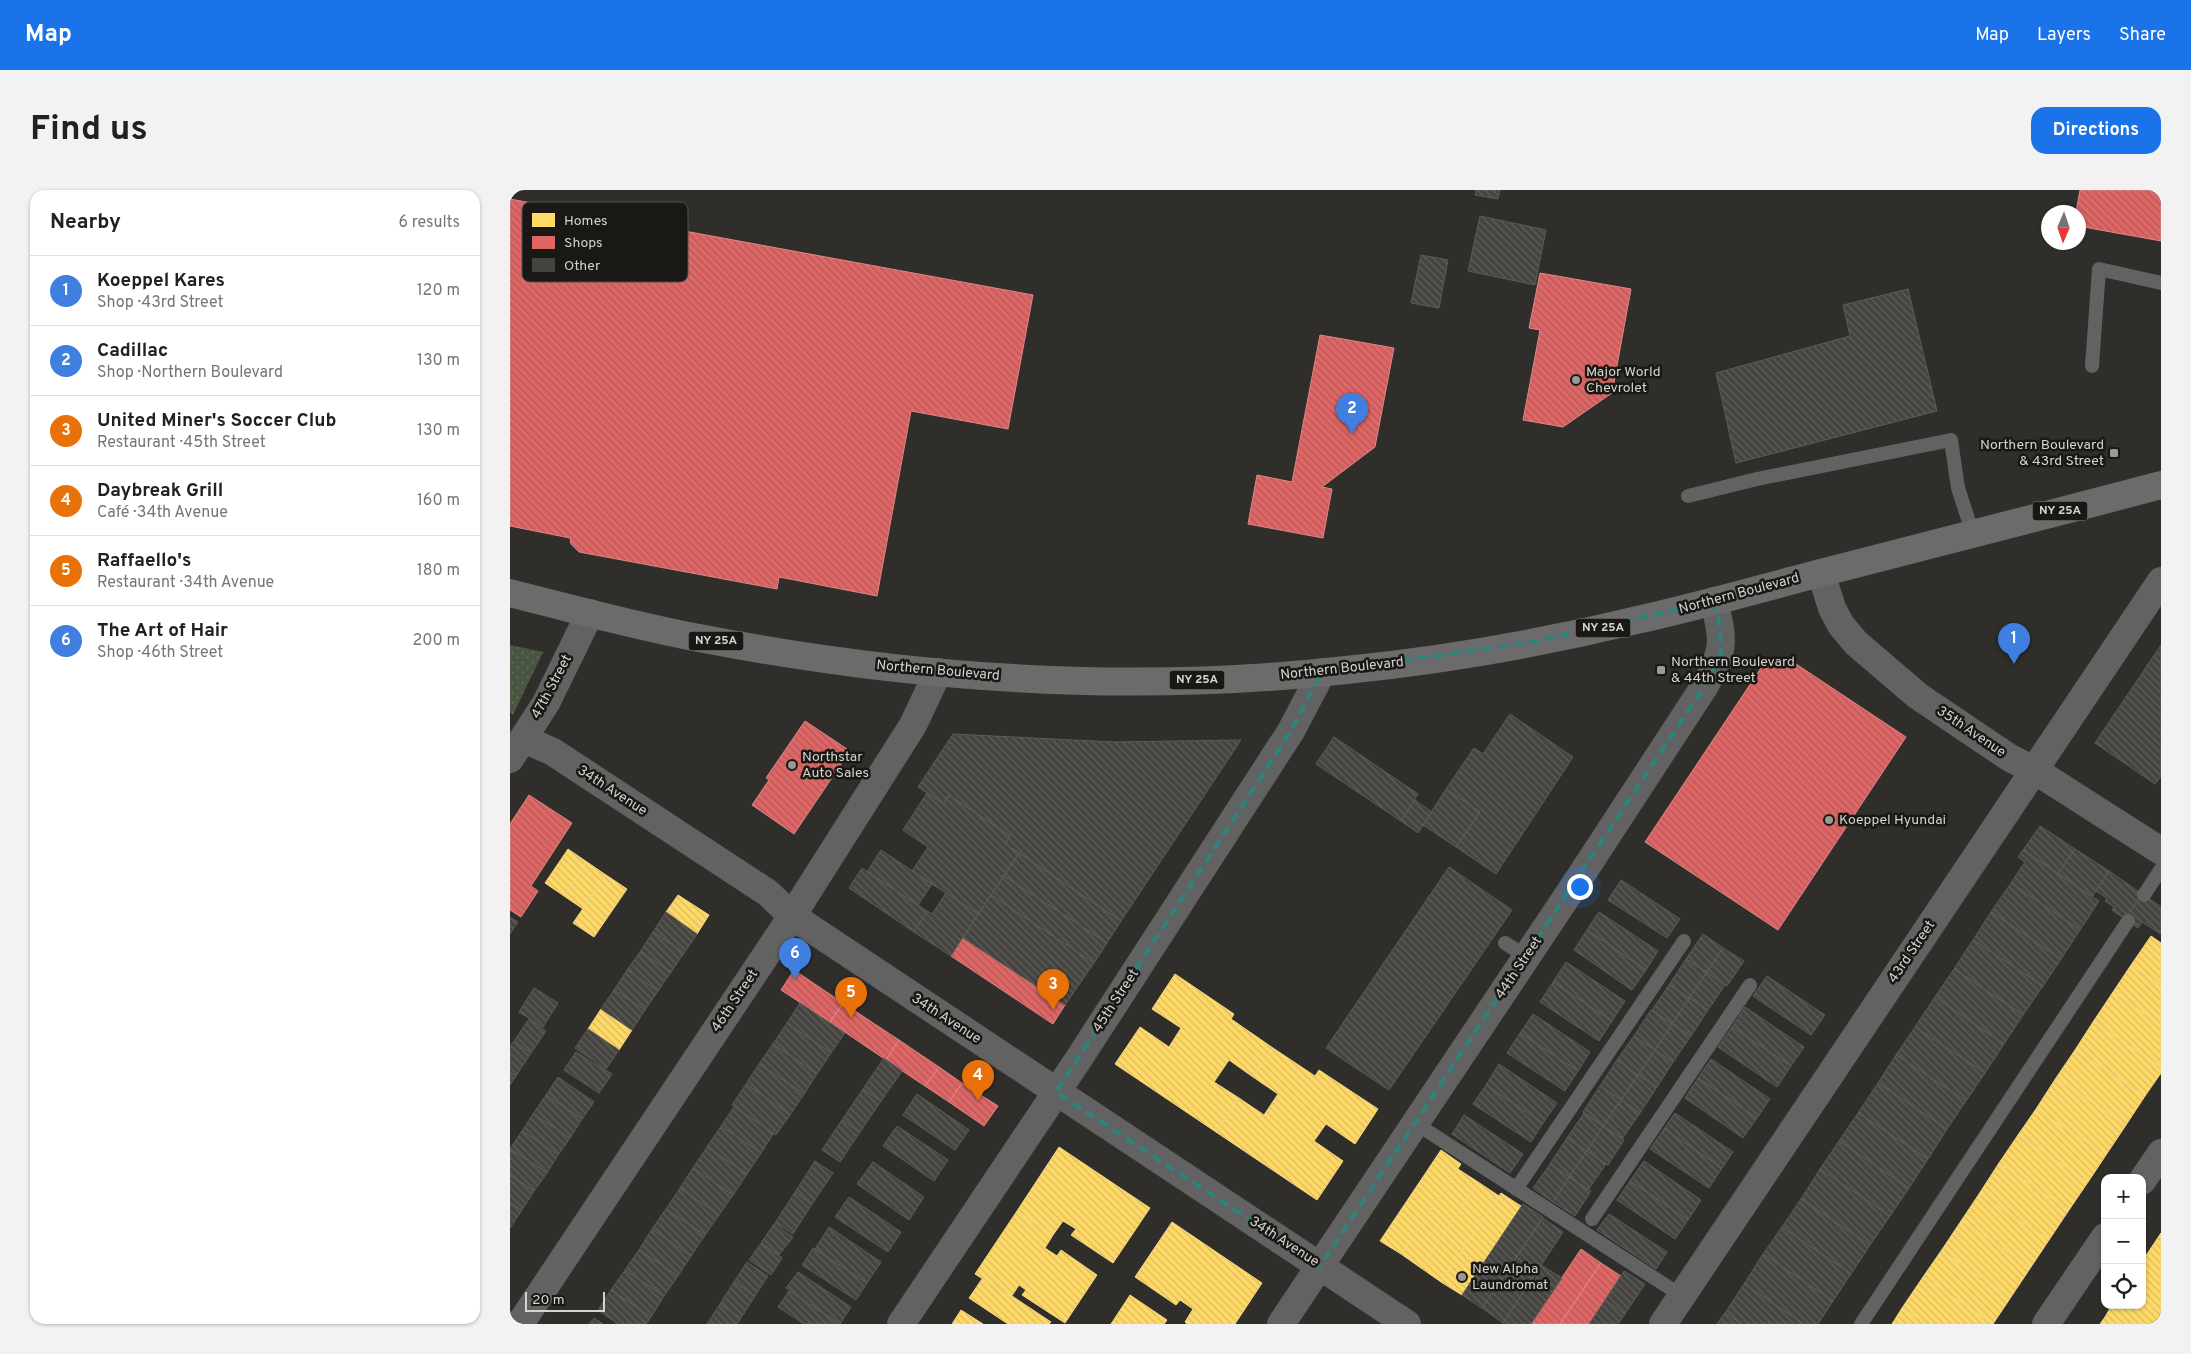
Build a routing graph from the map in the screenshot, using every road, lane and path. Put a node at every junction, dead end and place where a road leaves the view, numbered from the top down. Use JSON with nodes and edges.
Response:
{"nodes":[{"id":1,"x":2161,"y":283,"type":"edge"},
{"id":2,"x":2092,"y":366,"type":"dead end"},
{"id":3,"x":2161,"y":485,"type":"edge"},
{"id":4,"x":1688,"y":496,"type":"dead end"},
{"id":5,"x":1973,"y":534,"type":"junction"},
{"id":6,"x":1821,"y":573,"type":"junction"},
{"id":7,"x":2161,"y":581,"type":"edge"},
{"id":8,"x":510,"y":593,"type":"edge"},
{"id":9,"x":1714,"y":601,"type":"junction"},
{"id":10,"x":590,"y":613,"type":"junction"},
{"id":11,"x":938,"y":672,"type":"junction"},
{"id":12,"x":1322,"y":672,"type":"junction"},
{"id":13,"x":515,"y":743,"type":"edge"},
{"id":14,"x":2034,"y":770,"type":"junction"},
{"id":15,"x":2161,"y":851,"type":"edge"},
{"id":16,"x":2161,"y":869,"type":"edge"},
{"id":17,"x":2144,"y":895,"type":"dead end"},
{"id":18,"x":792,"y":916,"type":"junction"},
{"id":19,"x":2128,"y":921,"type":"dead end"},
{"id":20,"x":1684,"y":941,"type":"dead end"},
{"id":21,"x":1750,"y":985,"type":"dead end"},
{"id":22,"x":1056,"y":1092,"type":"junction"},
{"id":23,"x":1416,"y":1123,"type":"junction"},
{"id":24,"x":2161,"y":1153,"type":"edge"},
{"id":25,"x":2146,"y":1175,"type":"edge"},
{"id":26,"x":1516,"y":1189,"type":"junction"},
{"id":27,"x":1592,"y":1220,"type":"dead end"},
{"id":28,"x":2101,"y":1243,"type":"edge"},
{"id":29,"x":1320,"y":1266,"type":"junction"},
{"id":30,"x":1682,"y":1296,"type":"junction"},
{"id":31,"x":520,"y":1324,"type":"edge"},
{"id":32,"x":901,"y":1324,"type":"edge"},
{"id":33,"x":1281,"y":1324,"type":"edge"},
{"id":34,"x":1407,"y":1324,"type":"edge"},
{"id":35,"x":1663,"y":1324,"type":"edge"},
{"id":36,"x":1861,"y":1324,"type":"edge"},
{"id":37,"x":2046,"y":1324,"type":"edge"}],
"edges":[{"from":1,"to":2,"type":"lane"},
{"from":3,"to":5,"type":"main road","name":"Northern Boulevard","number":"NY 25A"},
{"from":4,"to":5,"type":"lane"},
{"from":5,"to":6,"type":"main road","name":"Northern Boulevard","number":"NY 25A"},
{"from":6,"to":9,"type":"main road","name":"Northern Boulevard","number":"NY 25A"},
{"from":6,"to":14,"type":"street","name":"35th Avenue"},
{"from":7,"to":14,"type":"street","name":"43rd Street"},
{"from":8,"to":10,"type":"main road","name":"Northern Boulevard","number":"NY 25A"},
{"from":9,"to":12,"type":"main road","name":"Northern Boulevard","number":"NY 25A"},
{"from":9,"to":23,"type":"street","name":"44th Street"},
{"from":10,"to":11,"type":"main road","name":"Northern Boulevard","number":"NY 25A"},
{"from":10,"to":13,"type":"street","name":"47th Street"},
{"from":11,"to":12,"type":"main road","name":"Northern Boulevard","number":"NY 25A"},
{"from":11,"to":18,"type":"street","name":"46th Street"},
{"from":12,"to":22,"type":"street","name":"45th Street"},
{"from":13,"to":18,"type":"street","name":"34th Avenue"},
{"from":14,"to":15,"type":"street","name":"35th Avenue"},
{"from":14,"to":30,"type":"street","name":"43rd Street"},
{"from":16,"to":17,"type":"lane"},
{"from":18,"to":22,"type":"street","name":"34th Avenue"},
{"from":18,"to":31,"type":"street","name":"46th Street"},
{"from":19,"to":36,"type":"lane"},
{"from":20,"to":26,"type":"lane"},
{"from":21,"to":27,"type":"lane"},
{"from":22,"to":29,"type":"street","name":"34th Avenue"},
{"from":22,"to":32,"type":"street","name":"45th Street"},
{"from":23,"to":26,"type":"lane"},
{"from":23,"to":29,"type":"street","name":"44th Street"},
{"from":24,"to":25,"type":"street"},
{"from":26,"to":30,"type":"lane"},
{"from":28,"to":37,"type":"street"},
{"from":29,"to":33,"type":"street","name":"44th Street"},
{"from":29,"to":34,"type":"street","name":"34th Avenue"},
{"from":30,"to":35,"type":"street","name":"43rd Street"}]}
